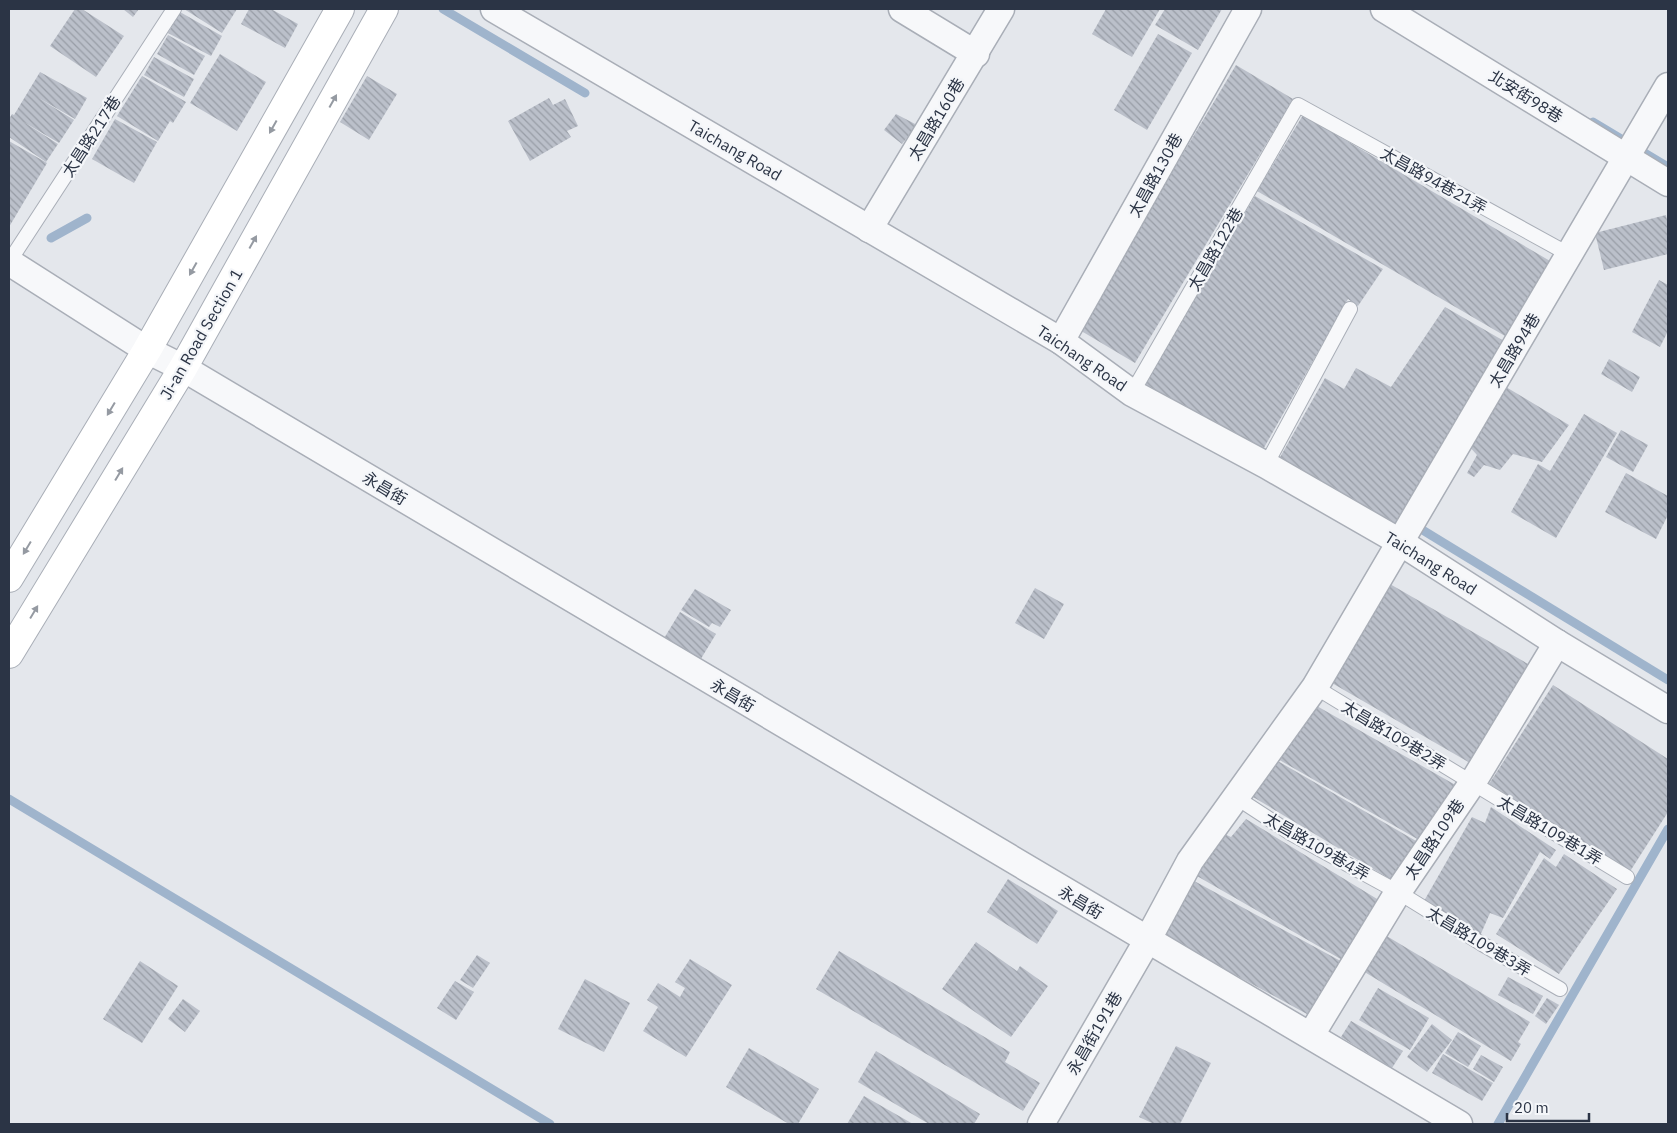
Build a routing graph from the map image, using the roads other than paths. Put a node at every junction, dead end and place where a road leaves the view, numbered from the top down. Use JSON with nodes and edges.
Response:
{"nodes":[{"id":1,"x":174,"y":9,"type":"edge"},
{"id":2,"x":340,"y":9,"type":"edge"},
{"id":3,"x":384,"y":9,"type":"edge"},
{"id":4,"x":494,"y":9,"type":"edge"},
{"id":5,"x":902,"y":9,"type":"edge"},
{"id":6,"x":1001,"y":9,"type":"edge"},
{"id":7,"x":1248,"y":9,"type":"edge"},
{"id":8,"x":1384,"y":9,"type":"edge"},
{"id":9,"x":976,"y":54,"type":"junction"},
{"id":10,"x":1668,"y":86,"type":"edge"},
{"id":11,"x":1298,"y":104,"type":"joint"},
{"id":12,"x":1625,"y":158,"type":"junction"},
{"id":13,"x":1668,"y":183,"type":"edge"},
{"id":14,"x":869,"y":229,"type":"junction"},
{"id":15,"x":1570,"y":255,"type":"junction"},
{"id":16,"x":9,"y":262,"type":"edge"},
{"id":17,"x":1350,"y":310,"type":"dead end"},
{"id":18,"x":1061,"y":342,"type":"junction"},
{"id":19,"x":147,"y":350,"type":"junction"},
{"id":20,"x":183,"y":368,"type":"junction"},
{"id":21,"x":1132,"y":393,"type":"junction"},
{"id":22,"x":1266,"y":465,"type":"junction"},
{"id":23,"x":1400,"y":542,"type":"junction"},
{"id":24,"x":9,"y":578,"type":"edge"},
{"id":25,"x":1557,"y":643,"type":"junction"},
{"id":26,"x":9,"y":654,"type":"edge"},
{"id":27,"x":1315,"y":687,"type":"junction"},
{"id":28,"x":1668,"y":710,"type":"edge"},
{"id":29,"x":1473,"y":782,"type":"junction"},
{"id":30,"x":1237,"y":798,"type":"junction"},
{"id":31,"x":1627,"y":877,"type":"dead end"},
{"id":32,"x":1398,"y":892,"type":"junction"},
{"id":33,"x":1147,"y":941,"type":"junction"},
{"id":34,"x":1560,"y":989,"type":"dead end"},
{"id":35,"x":1311,"y":1035,"type":"junction"},
{"id":36,"x":1041,"y":1124,"type":"edge"},
{"id":37,"x":1459,"y":1124,"type":"edge"}],
"edges":[{"from":1,"to":16,"type":"lane","name":"太昌路217巷"},
{"from":2,"to":19,"type":"street","one_way":true},
{"from":20,"to":3,"type":"street","name":"Ji-an Road Section 1","one_way":true},
{"from":4,"to":14,"type":"street","name":"Taichang Road"},
{"from":5,"to":9,"type":"street"},
{"from":6,"to":9,"type":"street","name":"太昌路160巷"},
{"from":7,"to":18,"type":"street","name":"太昌路130巷"},
{"from":8,"to":12,"type":"street","name":"北安街98巷"},
{"from":9,"to":14,"type":"street","name":"太昌路160巷"},
{"from":10,"to":12,"type":"street","name":"太昌路94巷"},
{"from":11,"to":15,"type":"lane","name":"太昌路94巷21弄"},
{"from":11,"to":21,"type":"lane","name":"太昌路122巷"},
{"from":12,"to":13,"type":"street","name":"北安街98巷"},
{"from":12,"to":15,"type":"street","name":"太昌路94巷"},
{"from":14,"to":18,"type":"street","name":"Taichang Road"},
{"from":15,"to":23,"type":"street","name":"太昌路94巷"},
{"from":16,"to":19,"type":"street","name":"永昌街"},
{"from":17,"to":22,"type":"lane"},
{"from":18,"to":21,"type":"street","name":"Taichang Road"},
{"from":19,"to":20,"type":"street","name":"永昌街"},
{"from":19,"to":24,"type":"street","one_way":true},
{"from":26,"to":20,"type":"street","name":"Ji-an Road Section 1","one_way":true},
{"from":20,"to":33,"type":"street","name":"永昌街"},
{"from":21,"to":22,"type":"street","name":"Taichang Road"},
{"from":22,"to":23,"type":"street","name":"Taichang Road"},
{"from":23,"to":25,"type":"street","name":"Taichang Road"},
{"from":23,"to":27,"type":"street","name":"太昌路94巷"},
{"from":25,"to":28,"type":"street","name":"Taichang Road"},
{"from":25,"to":29,"type":"street","name":"太昌路109巷"},
{"from":27,"to":29,"type":"lane","name":"太昌路109巷2弄"},
{"from":27,"to":30,"type":"street","name":"太昌路94巷"},
{"from":29,"to":31,"type":"lane","name":"太昌路109巷1弄"},
{"from":29,"to":32,"type":"street","name":"太昌路109巷"},
{"from":30,"to":32,"type":"lane","name":"太昌路109巷4弄"},
{"from":30,"to":33,"type":"street","name":"永昌街191巷"},
{"from":32,"to":34,"type":"lane","name":"太昌路109巷3弄"},
{"from":32,"to":35,"type":"street","name":"太昌路109巷"},
{"from":33,"to":35,"type":"street","name":"永昌街"},
{"from":33,"to":36,"type":"street","name":"永昌街191巷"},
{"from":35,"to":37,"type":"street","name":"永昌街"}]}
